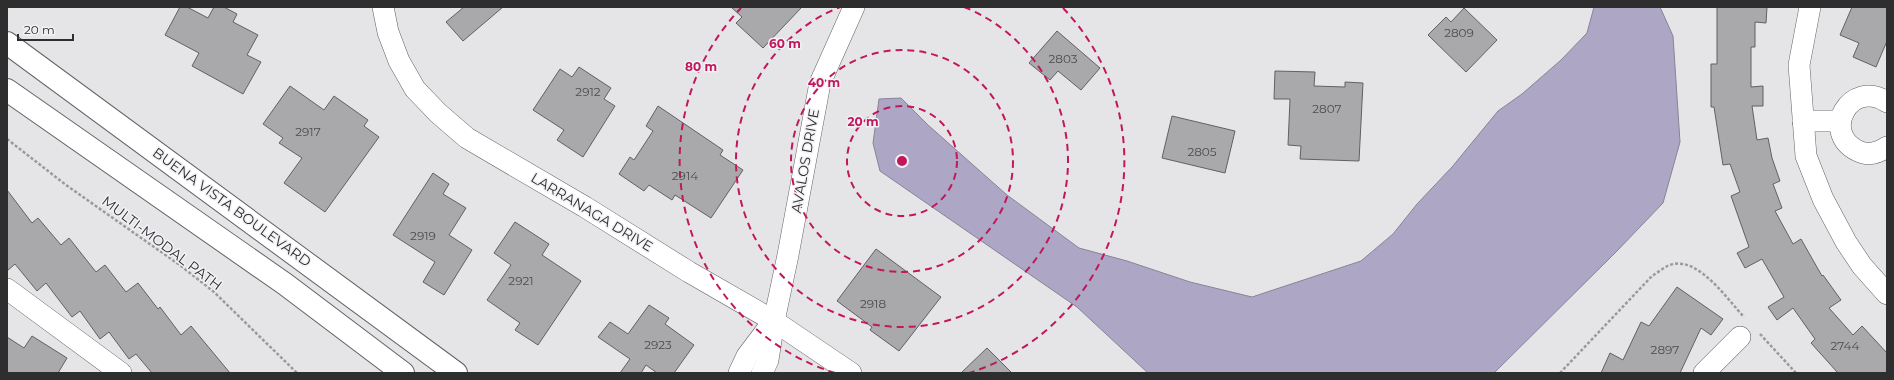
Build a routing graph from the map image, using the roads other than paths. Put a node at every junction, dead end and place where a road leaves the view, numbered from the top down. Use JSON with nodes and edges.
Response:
{"nodes":[{"id":1,"x":383,"y":7,"type":"edge"},
{"id":2,"x":854,"y":7,"type":"edge"},
{"id":3,"x":1810,"y":7,"type":"edge"},
{"id":4,"x":7,"y":43,"type":"edge"},
{"id":5,"x":7,"y":90,"type":"edge"},
{"id":6,"x":1887,"y":102,"type":"edge"},
{"id":7,"x":1803,"y":121,"type":"junction"},
{"id":8,"x":1840,"y":121,"type":"junction"},
{"id":9,"x":1887,"y":147,"type":"edge"},
{"id":10,"x":1887,"y":294,"type":"edge"},
{"id":11,"x":11,"y":299,"type":"edge"},
{"id":12,"x":774,"y":321,"type":"junction"},
{"id":13,"x":1748,"y":330,"type":"road end"},
{"id":14,"x":121,"y":373,"type":"edge"},
{"id":15,"x":403,"y":373,"type":"edge"},
{"id":16,"x":456,"y":373,"type":"edge"},
{"id":17,"x":739,"y":373,"type":"edge"},
{"id":18,"x":762,"y":373,"type":"edge"},
{"id":19,"x":851,"y":373,"type":"edge"},
{"id":20,"x":1704,"y":373,"type":"edge"}],
"edges":[{"from":1,"to":12,"type":"street","name":"LARRANAGA DRIVE"},
{"from":2,"to":12,"type":"street","name":"AVALOS DRIVE"},
{"from":3,"to":7,"type":"street"},
{"from":4,"to":16,"type":"main road","name":"BUENA VISTA BOULEVARD"},
{"from":5,"to":15,"type":"main road"},
{"from":6,"to":8,"type":"street"},
{"from":7,"to":8,"type":"street"},
{"from":7,"to":10,"type":"street"},
{"from":8,"to":9,"type":"street"},
{"from":11,"to":14,"type":"street"},
{"from":12,"to":17,"type":"street","name":"AVALOS DRIVE"},
{"from":12,"to":18,"type":"street","name":"AVALOS DRIVE"},
{"from":12,"to":19,"type":"street","name":"LARRANAGA DRIVE"},
{"from":13,"to":20,"type":"street"}]}
